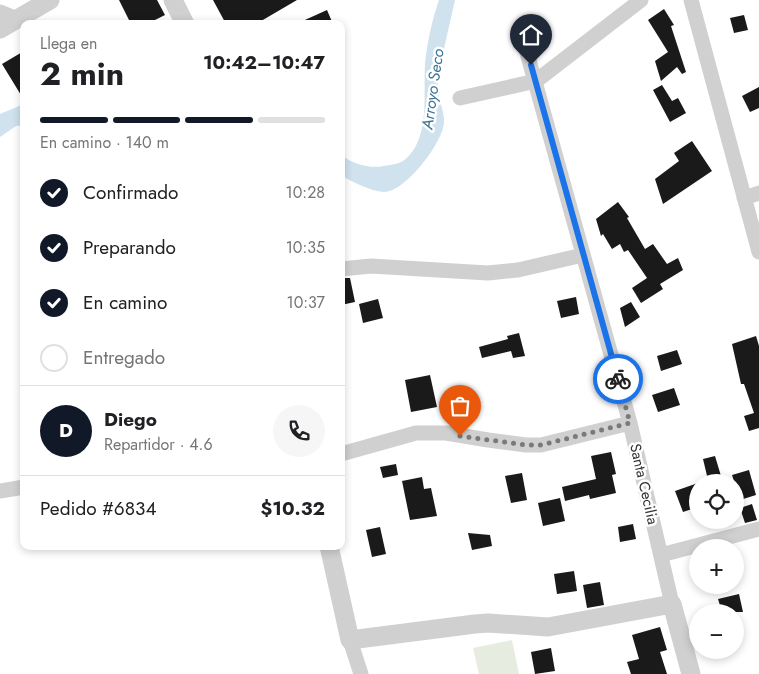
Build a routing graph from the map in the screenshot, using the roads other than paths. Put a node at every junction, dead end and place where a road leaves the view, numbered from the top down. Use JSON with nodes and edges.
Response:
{"nodes":[{"id":1,"x":50,"y":0,"type":"edge"},
{"id":2,"x":173,"y":0,"type":"edge"},
{"id":3,"x":641,"y":0,"type":"edge"},
{"id":4,"x":691,"y":0,"type":"edge"},
{"id":5,"x":0,"y":12,"type":"edge"},
{"id":6,"x":18,"y":19,"type":"junction"},
{"id":7,"x":183,"y":20,"type":"edge"},
{"id":8,"x":0,"y":29,"type":"edge"},
{"id":9,"x":522,"y":35,"type":"dead end"},
{"id":10,"x":536,"y":80,"type":"junction"},
{"id":11,"x":460,"y":98,"type":"dead end"},
{"id":12,"x":759,"y":193,"type":"edge"},
{"id":13,"x":744,"y":198,"type":"junction"},
{"id":14,"x":759,"y":252,"type":"edge"},
{"id":15,"x":583,"y":254,"type":"junction"},
{"id":16,"x":345,"y":269,"type":"edge"},
{"id":17,"x":630,"y":423,"type":"junction"},
{"id":18,"x":345,"y":453,"type":"edge"},
{"id":19,"x":20,"y":488,"type":"edge"},
{"id":20,"x":0,"y":491,"type":"edge"},
{"id":21,"x":759,"y":529,"type":"edge"},
{"id":22,"x":330,"y":550,"type":"edge"},
{"id":23,"x":661,"y":555,"type":"junction"},
{"id":24,"x":672,"y":604,"type":"junction"},
{"id":25,"x":350,"y":640,"type":"junction"},
{"id":26,"x":361,"y":674,"type":"edge"},
{"id":27,"x":691,"y":674,"type":"edge"}],
"edges":[{"from":1,"to":6,"type":"street"},
{"from":2,"to":7,"type":"street"},
{"from":3,"to":10,"type":"street"},
{"from":4,"to":13,"type":"street"},
{"from":5,"to":6,"type":"street"},
{"from":6,"to":8,"type":"street"},
{"from":9,"to":10,"type":"street","name":"Santa Cecilia"},
{"from":10,"to":11,"type":"street"},
{"from":10,"to":15,"type":"street","name":"Santa Cecilia"},
{"from":12,"to":13,"type":"street"},
{"from":13,"to":14,"type":"street"},
{"from":15,"to":16,"type":"street"},
{"from":15,"to":17,"type":"street","name":"Santa Cecilia"},
{"from":17,"to":18,"type":"street"},
{"from":17,"to":23,"type":"street","name":"Santa Cecilia"},
{"from":19,"to":20,"type":"street"},
{"from":21,"to":23,"type":"street"},
{"from":22,"to":25,"type":"street"},
{"from":23,"to":24,"type":"street","name":"Santa Cecilia"},
{"from":24,"to":25,"type":"street"},
{"from":24,"to":27,"type":"street","name":"Santa Cecilia"},
{"from":25,"to":26,"type":"street"}]}
